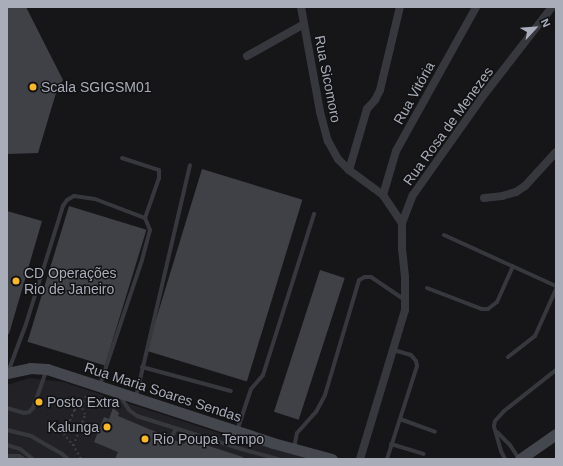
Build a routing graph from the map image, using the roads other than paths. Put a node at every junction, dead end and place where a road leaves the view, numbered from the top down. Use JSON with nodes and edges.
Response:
{"nodes":[{"id":1,"x":301,"y":7,"type":"edge"},
{"id":2,"x":400,"y":7,"type":"edge"},
{"id":3,"x":476,"y":7,"type":"edge"},
{"id":4,"x":552,"y":7,"type":"edge"},
{"id":5,"x":304,"y":24,"type":"junction"},
{"id":6,"x":247,"y":56,"type":"dead end"},
{"id":7,"x":556,"y":152,"type":"edge"},
{"id":8,"x":122,"y":158,"type":"dead end"},
{"id":9,"x":190,"y":165,"type":"dead end"},
{"id":10,"x":348,"y":170,"type":"junction"},
{"id":11,"x":384,"y":195,"type":"junction"},
{"id":12,"x":484,"y":198,"type":"dead end"},
{"id":13,"x":314,"y":214,"type":"dead end"},
{"id":14,"x":145,"y":218,"type":"junction"},
{"id":15,"x":402,"y":223,"type":"junction"},
{"id":16,"x":444,"y":235,"type":"dead end"},
{"id":17,"x":513,"y":266,"type":"junction"},
{"id":18,"x":556,"y":286,"type":"edge"},
{"id":19,"x":427,"y":288,"type":"dead end"},
{"id":20,"x":556,"y":289,"type":"edge"},
{"id":21,"x":406,"y":300,"type":"junction"},
{"id":22,"x":394,"y":350,"type":"junction"},
{"id":23,"x":508,"y":357,"type":"dead end"},
{"id":24,"x":142,"y":367,"type":"junction"},
{"id":25,"x":47,"y":369,"type":"junction"},
{"id":26,"x":556,"y":370,"type":"edge"},
{"id":27,"x":7,"y":373,"type":"edge"},
{"id":28,"x":95,"y":386,"type":"junction"},
{"id":29,"x":231,"y":391,"type":"dead end"},
{"id":30,"x":119,"y":394,"type":"junction"},
{"id":31,"x":135,"y":399,"type":"junction"},
{"id":32,"x":7,"y":408,"type":"edge"},
{"id":33,"x":400,"y":419,"type":"junction"},
{"id":34,"x":176,"y":429,"type":"junction"},
{"id":35,"x":7,"y":430,"type":"edge"},
{"id":36,"x":237,"y":432,"type":"junction"},
{"id":37,"x":435,"y":432,"type":"dead end"},
{"id":38,"x":497,"y":432,"type":"junction"},
{"id":39,"x":556,"y":434,"type":"edge"},
{"id":40,"x":171,"y":438,"type":"dead end"},
{"id":41,"x":391,"y":444,"type":"junction"},
{"id":42,"x":7,"y":445,"type":"edge"},
{"id":43,"x":294,"y":449,"type":"junction"},
{"id":44,"x":62,"y":454,"type":"junction"},
{"id":45,"x":424,"y":454,"type":"dead end"},
{"id":46,"x":7,"y":456,"type":"edge"},
{"id":47,"x":24,"y":459,"type":"edge"},
{"id":48,"x":34,"y":459,"type":"edge"},
{"id":49,"x":63,"y":459,"type":"edge"},
{"id":50,"x":68,"y":459,"type":"edge"},
{"id":51,"x":279,"y":459,"type":"edge"},
{"id":52,"x":332,"y":459,"type":"edge"},
{"id":53,"x":360,"y":459,"type":"edge"},
{"id":54,"x":387,"y":459,"type":"edge"},
{"id":55,"x":505,"y":459,"type":"edge"},
{"id":56,"x":520,"y":459,"type":"edge"}],
"edges":[{"from":1,"to":5,"type":"street","name":"Rua Sicomoro"},
{"from":2,"to":10,"type":"street"},
{"from":3,"to":11,"type":"street","name":"Rua Vitória"},
{"from":4,"to":15,"type":"street","name":"Rua Rosa de Menezes"},
{"from":5,"to":6,"type":"street"},
{"from":5,"to":10,"type":"street","name":"Rua Sicomoro"},
{"from":7,"to":12,"type":"street"},
{"from":8,"to":14,"type":"lane"},
{"from":9,"to":24,"type":"lane"},
{"from":10,"to":11,"type":"street","name":"Rua Sicomoro"},
{"from":11,"to":15,"type":"street","name":"Rua Sicomoro"},
{"from":13,"to":36,"type":"lane"},
{"from":14,"to":27,"type":"lane"},
{"from":14,"to":28,"type":"lane"},
{"from":15,"to":21,"type":"street","name":"Rua Rosa de Menezes"},
{"from":16,"to":17,"type":"lane"},
{"from":17,"to":18,"type":"lane"},
{"from":17,"to":19,"type":"lane"},
{"from":20,"to":23,"type":"lane"},
{"from":21,"to":22,"type":"street","name":"Rua Rosa de Menezes"},
{"from":21,"to":43,"type":"lane"},
{"from":22,"to":33,"type":"lane"},
{"from":22,"to":53,"type":"street","name":"Rua Rosa de Menezes"},
{"from":24,"to":29,"type":"lane"},
{"from":24,"to":31,"type":"lane"},
{"from":25,"to":27,"type":"main road","name":"Rua Maria Soares Sendas"},
{"from":25,"to":28,"type":"main road","name":"Rua Maria Soares Sendas"},
{"from":25,"to":32,"type":"lane"},
{"from":26,"to":38,"type":"lane"},
{"from":28,"to":30,"type":"main road","name":"Rua Maria Soares Sendas"},
{"from":30,"to":31,"type":"main road","name":"Rua Maria Soares Sendas"},
{"from":30,"to":34,"type":"lane"},
{"from":31,"to":36,"type":"main road","name":"Rua Maria Soares Sendas"},
{"from":33,"to":37,"type":"lane"},
{"from":33,"to":41,"type":"lane"},
{"from":34,"to":40,"type":"lane"},
{"from":34,"to":51,"type":"lane"},
{"from":35,"to":44,"type":"lane"},
{"from":36,"to":43,"type":"main road","name":"Rua Maria Soares Sendas"},
{"from":38,"to":55,"type":"lane"},
{"from":38,"to":56,"type":"lane"},
{"from":39,"to":56,"type":"main road"},
{"from":41,"to":45,"type":"lane"},
{"from":41,"to":54,"type":"lane"},
{"from":42,"to":48,"type":"lane"},
{"from":43,"to":52,"type":"main road","name":"Rua Maria Soares Sendas"},
{"from":44,"to":49,"type":"lane"},
{"from":44,"to":50,"type":"lane"},
{"from":46,"to":47,"type":"lane"}]}
